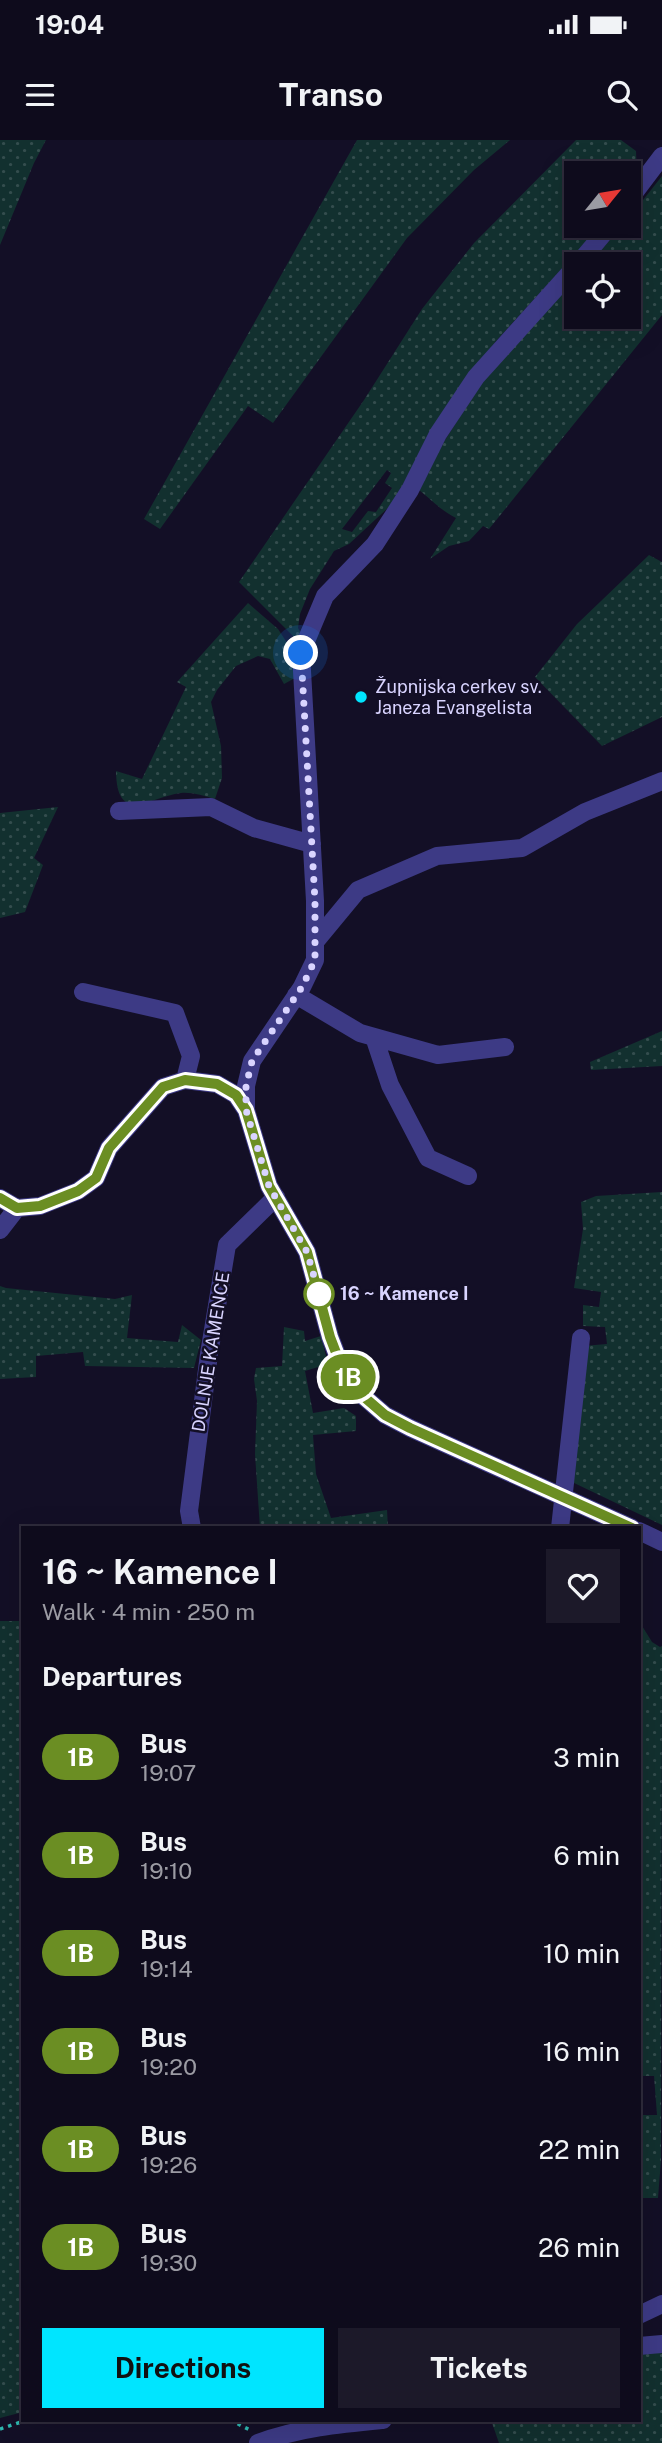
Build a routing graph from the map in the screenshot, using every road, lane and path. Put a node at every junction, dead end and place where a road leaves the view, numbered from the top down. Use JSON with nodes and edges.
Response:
{"nodes":[{"id":1,"x":662,"y":156,"type":"edge"},
{"id":2,"x":641,"y":184,"type":"edge"},
{"id":3,"x":600,"y":238,"type":"edge"},
{"id":4,"x":588,"y":252,"type":"edge"},
{"id":5,"x":564,"y":279,"type":"edge"},
{"id":6,"x":662,"y":780,"type":"edge"},
{"id":7,"x":119,"y":811,"type":"dead end"},
{"id":8,"x":312,"y":844,"type":"junction"},
{"id":9,"x":315,"y":942,"type":"junction"},
{"id":10,"x":83,"y":992,"type":"dead end"},
{"id":11,"x":296,"y":995,"type":"junction"},
{"id":12,"x":374,"y":1037,"type":"junction"},
{"id":13,"x":505,"y":1047,"type":"dead end"},
{"id":14,"x":252,"y":1061,"type":"junction"},
{"id":15,"x":185,"y":1080,"type":"junction"},
{"id":16,"x":217,"y":1084,"type":"junction"},
{"id":17,"x":246,"y":1110,"type":"junction"},
{"id":18,"x":468,"y":1177,"type":"dead end"},
{"id":19,"x":276,"y":1197,"type":"junction"},
{"id":20,"x":0,"y":1198,"type":"edge"},
{"id":21,"x":17,"y":1208,"type":"junction"},
{"id":22,"x":0,"y":1230,"type":"edge"},
{"id":23,"x":581,"y":1338,"type":"dead end"},
{"id":24,"x":564,"y":1497,"type":"junction"},
{"id":25,"x":192,"y":1526,"type":"edge"},
{"id":26,"x":560,"y":1526,"type":"edge"},
{"id":27,"x":628,"y":1526,"type":"edge"},
{"id":28,"x":641,"y":1532,"type":"edge"},
{"id":29,"x":662,"y":1542,"type":"edge"},
{"id":30,"x":662,"y":2304,"type":"edge"},
{"id":31,"x":641,"y":2314,"type":"edge"},
{"id":32,"x":662,"y":2344,"type":"edge"},
{"id":33,"x":641,"y":2346,"type":"edge"},
{"id":34,"x":21,"y":2422,"type":"edge"},
{"id":35,"x":368,"y":2422,"type":"edge"},
{"id":36,"x":0,"y":2429,"type":"edge"},
{"id":37,"x":258,"y":2443,"type":"edge"}],
"edges":[{"from":1,"to":2,"type":"street"},
{"from":3,"to":4,"type":"street"},
{"from":5,"to":8,"type":"street"},
{"from":6,"to":9,"type":"street"},
{"from":7,"to":8,"type":"street"},
{"from":8,"to":9,"type":"street"},
{"from":9,"to":11,"type":"street"},
{"from":10,"to":15,"type":"street"},
{"from":11,"to":12,"type":"street"},
{"from":11,"to":14,"type":"street"},
{"from":12,"to":13,"type":"street"},
{"from":12,"to":18,"type":"street"},
{"from":14,"to":16,"type":"street"},
{"from":14,"to":17,"type":"street"},
{"from":15,"to":16,"type":"street"},
{"from":15,"to":21,"type":"street"},
{"from":16,"to":17,"type":"street"},
{"from":17,"to":19,"type":"street"},
{"from":19,"to":24,"type":"street"},
{"from":19,"to":25,"type":"street","name":"DOLNJE KAMENCE"},
{"from":20,"to":21,"type":"street"},
{"from":21,"to":22,"type":"street"},
{"from":23,"to":24,"type":"street"},
{"from":24,"to":26,"type":"street"},
{"from":24,"to":27,"type":"street"},
{"from":28,"to":29,"type":"street"},
{"from":30,"to":31,"type":"street"},
{"from":32,"to":33,"type":"street"},
{"from":34,"to":36,"type":"path"},
{"from":35,"to":37,"type":"street"}]}
